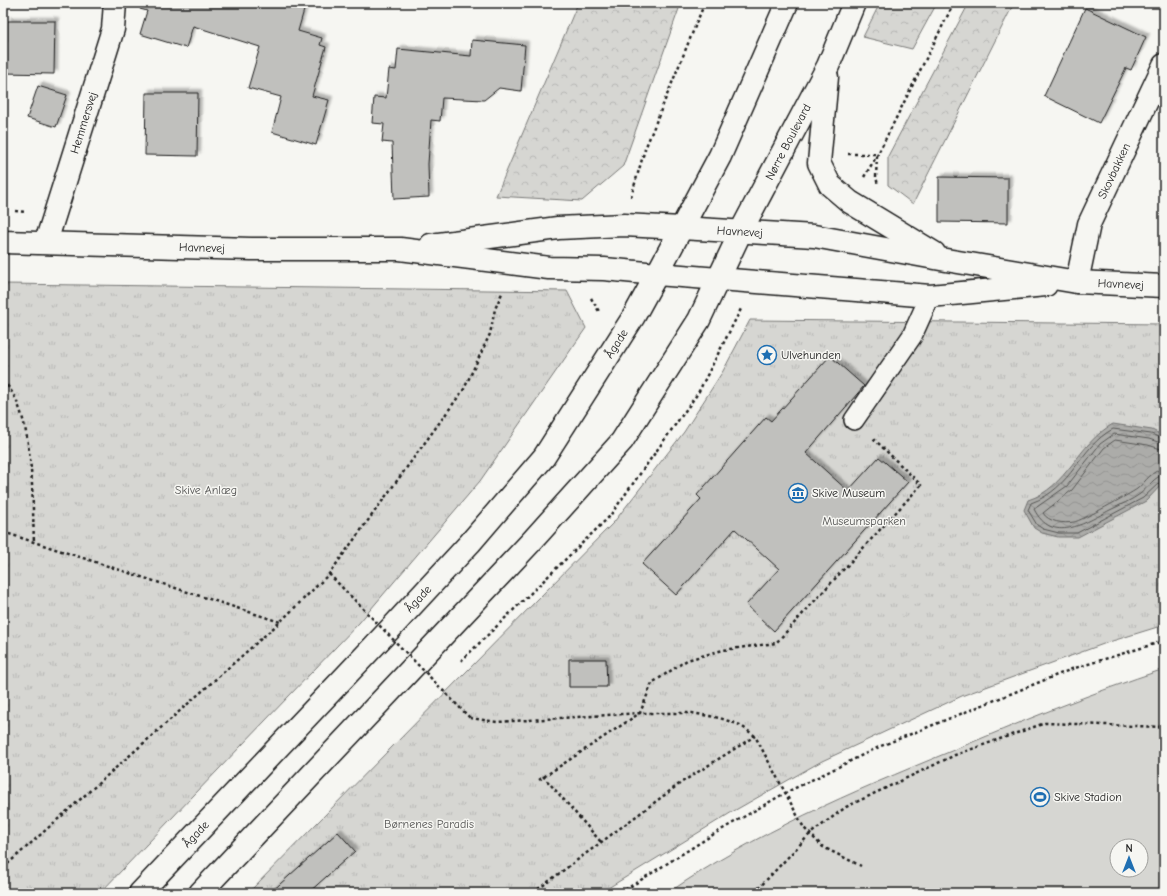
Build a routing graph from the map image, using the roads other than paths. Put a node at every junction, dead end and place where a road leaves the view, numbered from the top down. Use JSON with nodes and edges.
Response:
{"nodes":[{"id":1,"x":115,"y":3,"type":"edge"},
{"id":2,"x":788,"y":3,"type":"edge"},
{"id":3,"x":854,"y":3,"type":"edge"},
{"id":4,"x":1164,"y":65,"type":"edge"},
{"id":5,"x":828,"y":66,"type":"junction"},
{"id":6,"x":681,"y":228,"type":"junction"},
{"id":7,"x":741,"y":231,"type":"junction"},
{"id":8,"x":3,"y":242,"type":"edge"},
{"id":9,"x":46,"y":242,"type":"junction"},
{"id":10,"x":400,"y":249,"type":"junction"},
{"id":11,"x":946,"y":260,"type":"junction"},
{"id":12,"x":657,"y":274,"type":"junction"},
{"id":13,"x":719,"y":279,"type":"junction"},
{"id":14,"x":1077,"y":282,"type":"junction"},
{"id":15,"x":1164,"y":286,"type":"edge"},
{"id":16,"x":930,"y":296,"type":"junction"},
{"id":17,"x":854,"y":420,"type":"road end"},
{"id":18,"x":140,"y":893,"type":"edge"},
{"id":19,"x":200,"y":893,"type":"edge"}],
"edges":[{"from":1,"to":9,"type":"street","name":"Hemmersvej"},
{"from":2,"to":6,"type":"street"},
{"from":3,"to":5,"type":"street","name":"Nørre Boulevard"},
{"from":4,"to":14,"type":"street","name":"Skovbakken"},
{"from":5,"to":7,"type":"street","name":"Nørre Boulevard"},
{"from":5,"to":11,"type":"street"},
{"from":6,"to":7,"type":"street","name":"Havnevej"},
{"from":6,"to":10,"type":"street","name":"Havnevej"},
{"from":6,"to":12,"type":"street"},
{"from":7,"to":11,"type":"street","name":"Havnevej"},
{"from":7,"to":13,"type":"street","name":"Nørre Boulevard"},
{"from":8,"to":9,"type":"street","name":"Havnevej"},
{"from":9,"to":10,"type":"street","name":"Havnevej"},
{"from":10,"to":12,"type":"street","name":"Havnevej"},
{"from":11,"to":14,"type":"street","name":"Havnevej"},
{"from":12,"to":13,"type":"street","name":"Havnevej"},
{"from":12,"to":18,"type":"street","name":"Ågade"},
{"from":13,"to":16,"type":"street","name":"Havnevej"},
{"from":13,"to":19,"type":"street"},
{"from":14,"to":15,"type":"street","name":"Havnevej"},
{"from":14,"to":16,"type":"street","name":"Havnevej"},
{"from":16,"to":17,"type":"lane"}]}
